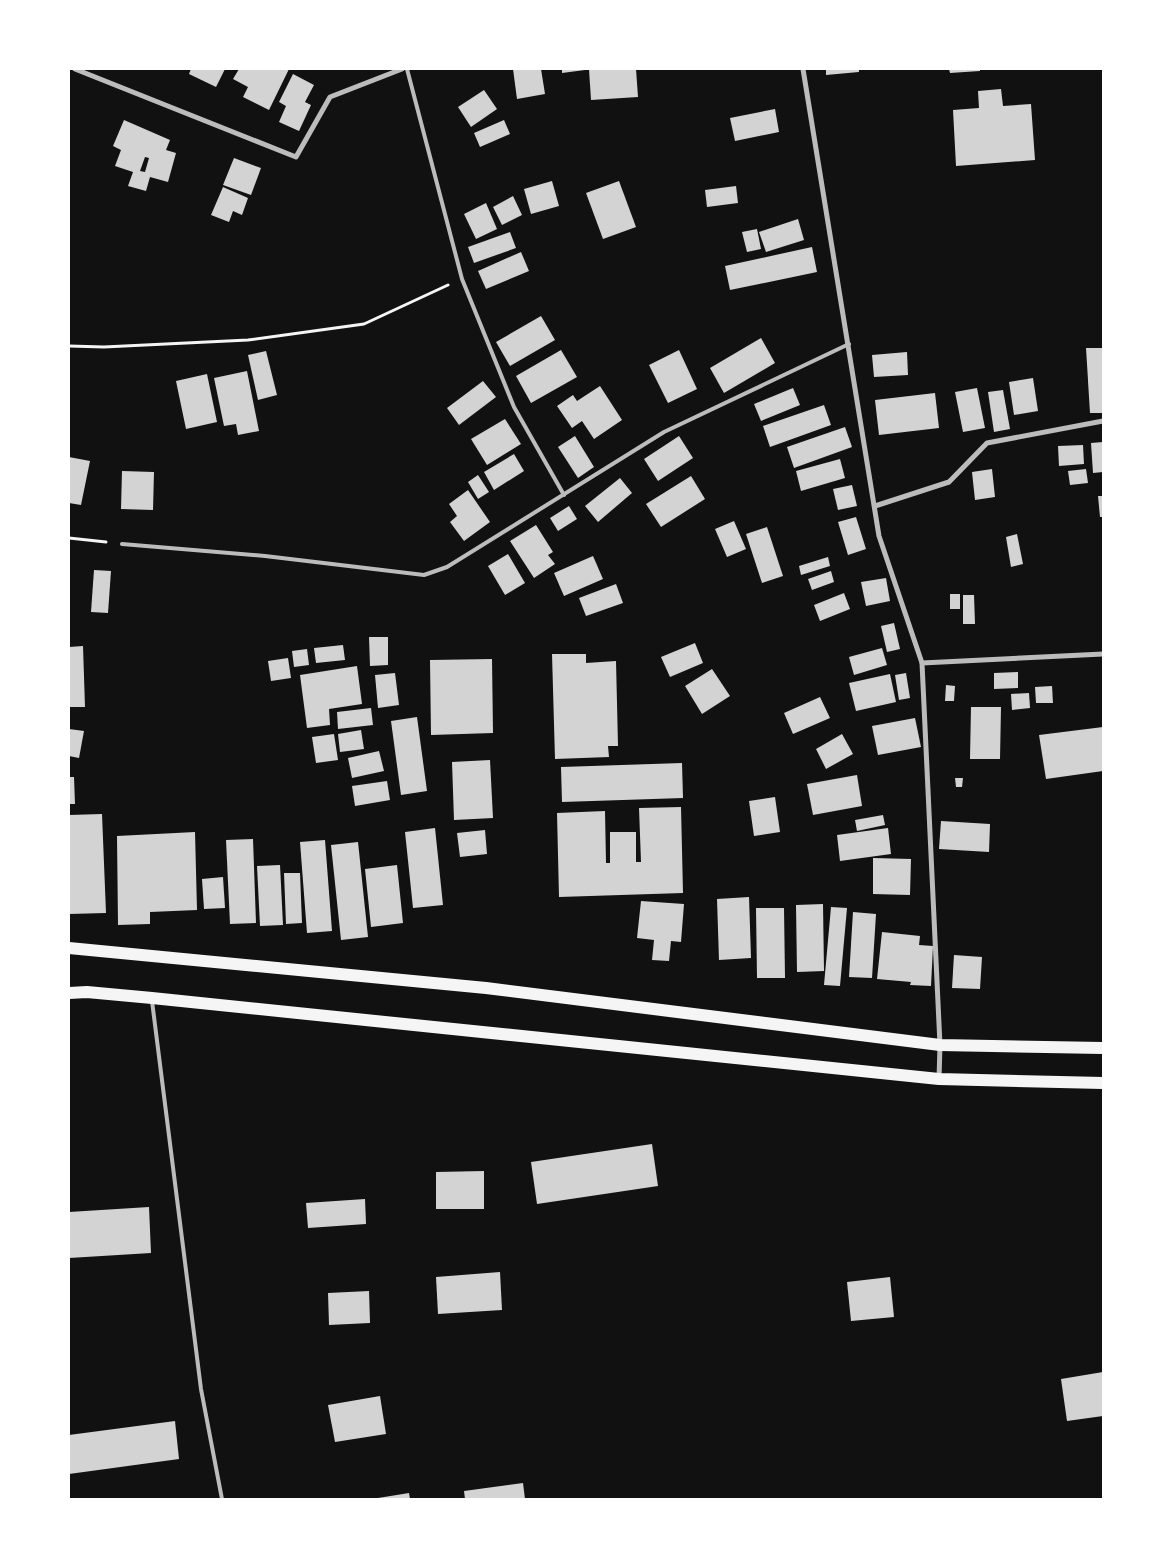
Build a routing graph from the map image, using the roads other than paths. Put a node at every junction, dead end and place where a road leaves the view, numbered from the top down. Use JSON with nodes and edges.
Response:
{"nodes":[{"id":1,"x":75,"y":69,"type":"edge"},
{"id":2,"x":402,"y":69,"type":"edge"},
{"id":3,"x":407,"y":69,"type":"edge"},
{"id":4,"x":803,"y":69,"type":"edge"},
{"id":5,"x":848,"y":344,"type":"junction"},
{"id":6,"x":1103,"y":420,"type":"edge"},
{"id":7,"x":564,"y":495,"type":"junction"},
{"id":8,"x":875,"y":506,"type":"junction"},
{"id":9,"x":122,"y":544,"type":"road end"},
{"id":10,"x":1103,"y":654,"type":"edge"},
{"id":11,"x":922,"y":663,"type":"junction"},
{"id":12,"x":69,"y":948,"type":"edge"},
{"id":13,"x":69,"y":993,"type":"edge"},
{"id":14,"x":152,"y":998,"type":"junction"},
{"id":15,"x":940,"y":1044,"type":"junction"},
{"id":16,"x":1103,"y":1048,"type":"edge"},
{"id":17,"x":940,"y":1079,"type":"junction"},
{"id":18,"x":1103,"y":1082,"type":"edge"},
{"id":19,"x":222,"y":1499,"type":"edge"}],
"edges":[{"from":1,"to":2,"type":"street"},
{"from":3,"to":7,"type":"lane"},
{"from":4,"to":5,"type":"street"},
{"from":5,"to":7,"type":"lane"},
{"from":5,"to":8,"type":"street"},
{"from":6,"to":8,"type":"street"},
{"from":7,"to":9,"type":"lane"},
{"from":8,"to":11,"type":"street"},
{"from":10,"to":11,"type":"street"},
{"from":11,"to":15,"type":"street"},
{"from":12,"to":15,"type":"main road"},
{"from":13,"to":14,"type":"main road"},
{"from":14,"to":17,"type":"main road"},
{"from":14,"to":19,"type":"lane"},
{"from":15,"to":16,"type":"main road"},
{"from":15,"to":17,"type":"street"},
{"from":17,"to":18,"type":"main road"}]}
